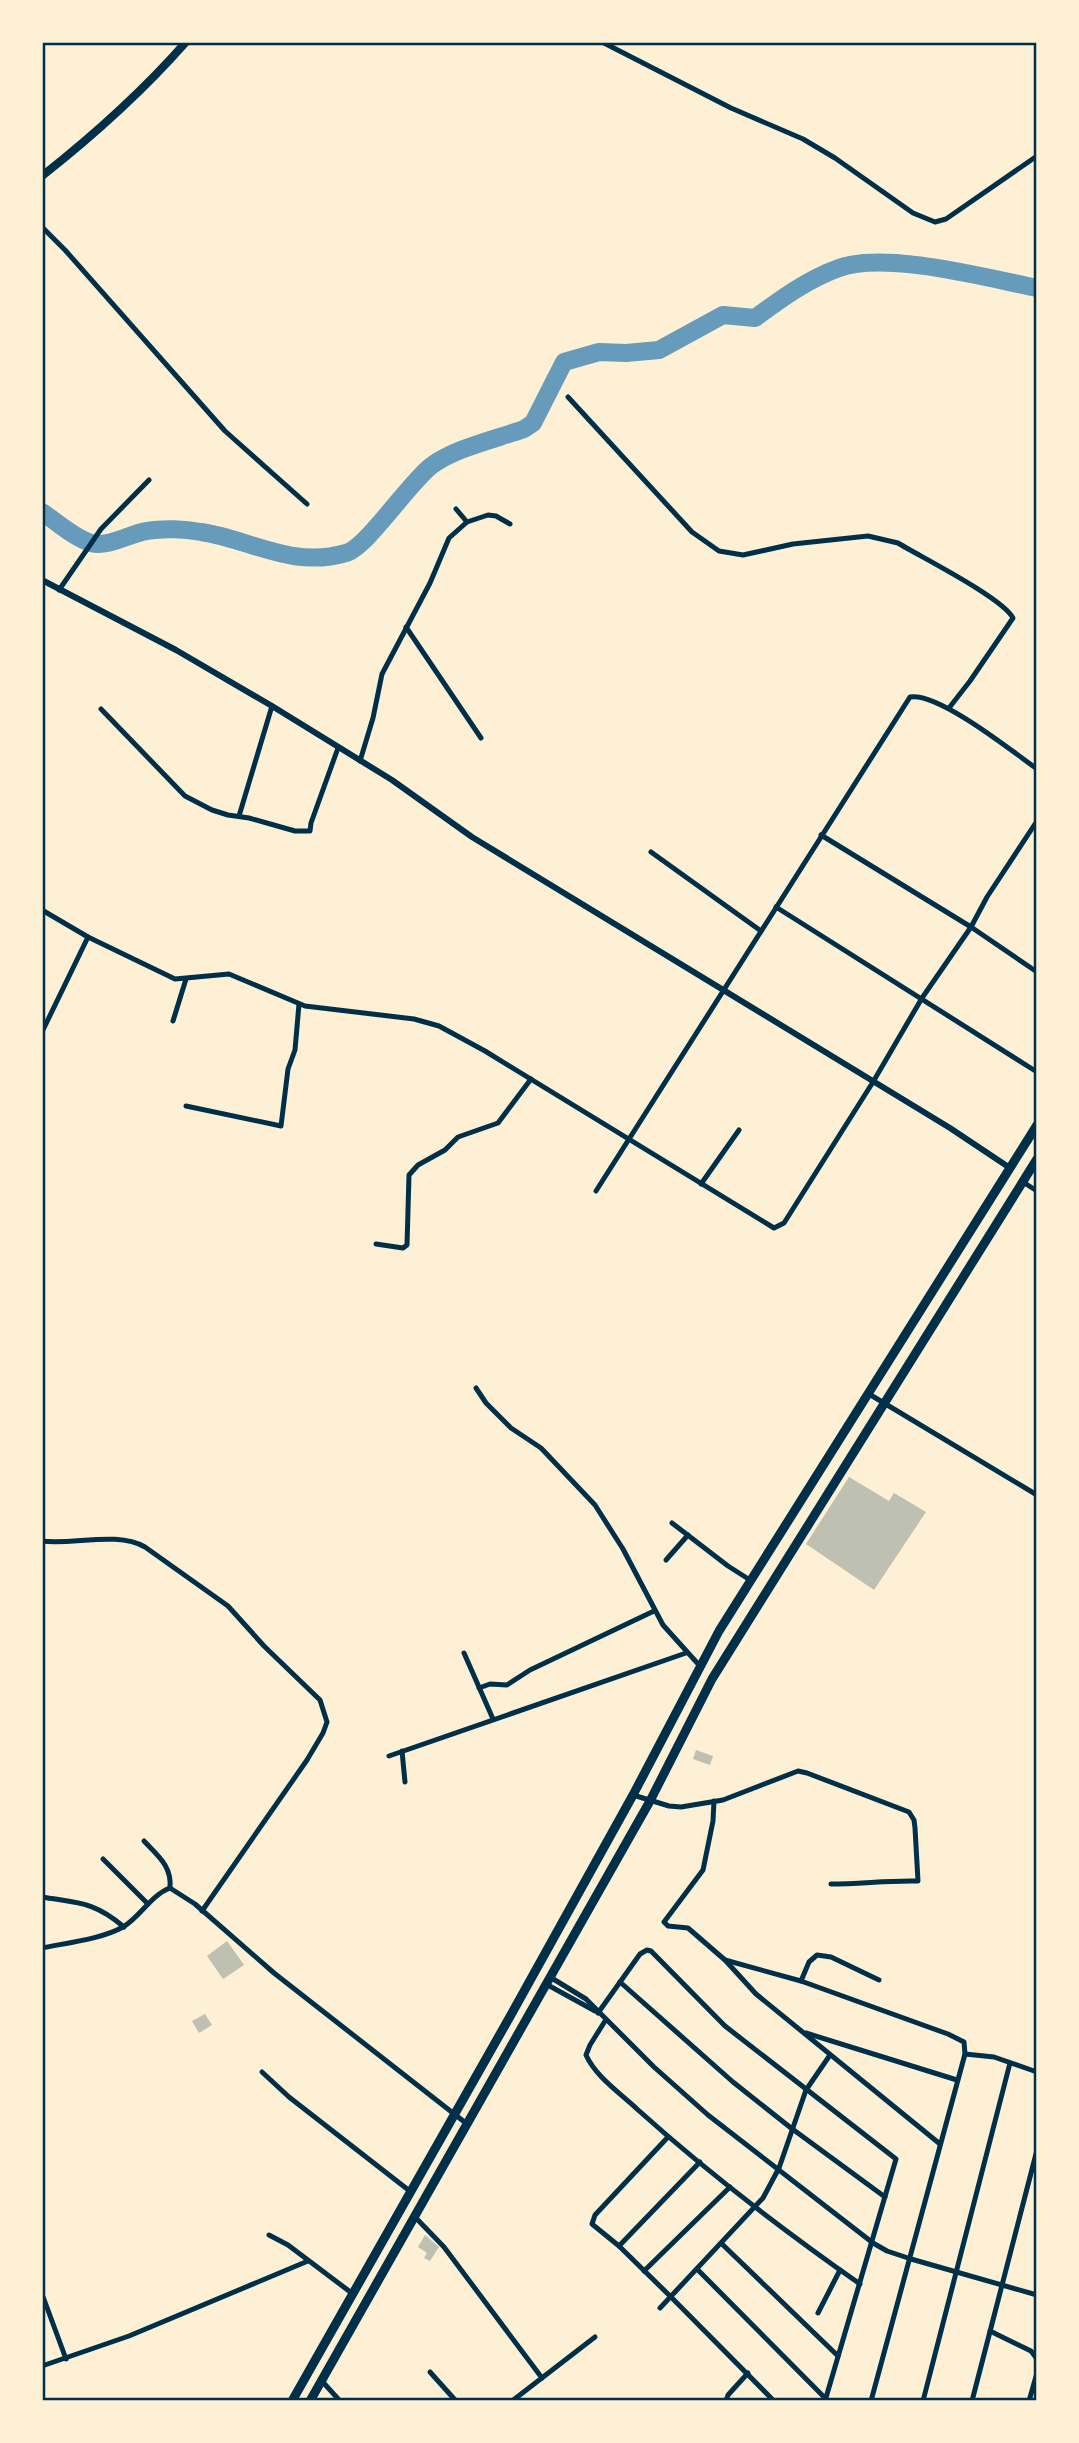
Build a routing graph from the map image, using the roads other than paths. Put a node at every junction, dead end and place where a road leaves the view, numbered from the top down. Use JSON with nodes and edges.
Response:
{"nodes":[{"id":1,"x":186,"y":42,"type":"edge"},
{"id":2,"x":602,"y":42,"type":"edge"},
{"id":3,"x":1037,"y":156,"type":"edge"},
{"id":4,"x":42,"y":176,"type":"edge"},
{"id":5,"x":42,"y":228,"type":"edge"},
{"id":6,"x":568,"y":397,"type":"dead end"},
{"id":7,"x":149,"y":481,"type":"dead end"},
{"id":8,"x":307,"y":504,"type":"dead end"},
{"id":9,"x":456,"y":509,"type":"dead end"},
{"id":10,"x":467,"y":522,"type":"junction"},
{"id":11,"x":510,"y":524,"type":"dead end"},
{"id":12,"x":42,"y":580,"type":"edge"},
{"id":13,"x":59,"y":590,"type":"junction"},
{"id":14,"x":406,"y":627,"type":"junction"},
{"id":15,"x":271,"y":706,"type":"junction"},
{"id":16,"x":949,"y":708,"type":"junction"},
{"id":17,"x":101,"y":709,"type":"dead end"},
{"id":18,"x":481,"y":738,"type":"dead end"},
{"id":19,"x":338,"y":748,"type":"junction"},
{"id":20,"x":360,"y":761,"type":"junction"},
{"id":21,"x":1037,"y":769,"type":"edge"},
{"id":22,"x":239,"y":816,"type":"junction"},
{"id":23,"x":1037,"y":821,"type":"edge"},
{"id":24,"x":821,"y":835,"type":"junction"},
{"id":25,"x":651,"y":852,"type":"dead end"},
{"id":26,"x":776,"y":907,"type":"junction"},
{"id":27,"x":42,"y":911,"type":"edge"},
{"id":28,"x":971,"y":928,"type":"junction"},
{"id":29,"x":761,"y":931,"type":"junction"},
{"id":30,"x":88,"y":937,"type":"junction"},
{"id":31,"x":1037,"y":972,"type":"edge"},
{"id":32,"x":186,"y":979,"type":"junction"},
{"id":33,"x":724,"y":990,"type":"junction"},
{"id":34,"x":922,"y":998,"type":"junction"},
{"id":35,"x":299,"y":1004,"type":"junction"},
{"id":36,"x":173,"y":1021,"type":"dead end"},
{"id":37,"x":42,"y":1032,"type":"edge"},
{"id":38,"x":1037,"y":1072,"type":"edge"},
{"id":39,"x":531,"y":1079,"type":"junction"},
{"id":40,"x":873,"y":1082,"type":"junction"},
{"id":41,"x":187,"y":1106,"type":"dead end"},
{"id":42,"x":1037,"y":1125,"type":"edge"},
{"id":43,"x":739,"y":1130,"type":"dead end"},
{"id":44,"x":630,"y":1138,"type":"junction"},
{"id":45,"x":1037,"y":1159,"type":"edge"},
{"id":46,"x":1010,"y":1168,"type":"junction"},
{"id":47,"x":1023,"y":1182,"type":"junction"},
{"id":48,"x":701,"y":1184,"type":"junction"},
{"id":49,"x":596,"y":1191,"type":"dead end"},
{"id":50,"x":1037,"y":1191,"type":"edge"},
{"id":51,"x":376,"y":1244,"type":"dead end"},
{"id":52,"x":476,"y":1388,"type":"dead end"},
{"id":53,"x":869,"y":1394,"type":"junction"},
{"id":54,"x":884,"y":1403,"type":"junction"},
{"id":55,"x":1037,"y":1495,"type":"edge"},
{"id":56,"x":672,"y":1523,"type":"dead end"},
{"id":57,"x":688,"y":1535,"type":"junction"},
{"id":58,"x":42,"y":1541,"type":"edge"},
{"id":59,"x":666,"y":1560,"type":"dead end"},
{"id":60,"x":750,"y":1580,"type":"junction"},
{"id":61,"x":654,"y":1611,"type":"junction"},
{"id":62,"x":464,"y":1653,"type":"dead end"},
{"id":63,"x":686,"y":1653,"type":"junction"},
{"id":64,"x":699,"y":1665,"type":"junction"},
{"id":65,"x":479,"y":1688,"type":"junction"},
{"id":66,"x":494,"y":1719,"type":"junction"},
{"id":67,"x":402,"y":1752,"type":"junction"},
{"id":68,"x":389,"y":1756,"type":"dead end"},
{"id":69,"x":405,"y":1782,"type":"dead end"},
{"id":70,"x":633,"y":1795,"type":"junction"},
{"id":71,"x":650,"y":1801,"type":"junction"},
{"id":72,"x":713,"y":1801,"type":"junction"},
{"id":73,"x":144,"y":1841,"type":"dead end"},
{"id":74,"x":103,"y":1859,"type":"dead end"},
{"id":75,"x":831,"y":1884,"type":"dead end"},
{"id":76,"x":170,"y":1888,"type":"junction"},
{"id":77,"x":42,"y":1897,"type":"edge"},
{"id":78,"x":148,"y":1904,"type":"junction"},
{"id":79,"x":202,"y":1911,"type":"junction"},
{"id":80,"x":124,"y":1927,"type":"junction"},
{"id":81,"x":42,"y":1948,"type":"edge"},
{"id":82,"x":725,"y":1961,"type":"junction"},
{"id":83,"x":548,"y":1980,"type":"junction"},
{"id":84,"x":879,"y":1980,"type":"dead end"},
{"id":85,"x":620,"y":1982,"type":"junction"},
{"id":86,"x":801,"y":1982,"type":"junction"},
{"id":87,"x":598,"y":2012,"type":"junction"},
{"id":88,"x":605,"y":2021,"type":"junction"},
{"id":89,"x":800,"y":2031,"type":"junction"},
{"id":90,"x":965,"y":2054,"type":"junction"},
{"id":91,"x":830,"y":2055,"type":"junction"},
{"id":92,"x":1010,"y":2063,"type":"junction"},
{"id":93,"x":262,"y":2072,"type":"dead end"},
{"id":94,"x":1037,"y":2072,"type":"edge"},
{"id":95,"x":957,"y":2080,"type":"junction"},
{"id":96,"x":806,"y":2090,"type":"junction"},
{"id":97,"x":454,"y":2115,"type":"junction"},
{"id":98,"x":467,"y":2124,"type":"junction"},
{"id":99,"x":791,"y":2128,"type":"junction"},
{"id":100,"x":668,"y":2137,"type":"junction"},
{"id":101,"x":940,"y":2144,"type":"junction"},
{"id":102,"x":1037,"y":2150,"type":"edge"},
{"id":103,"x":700,"y":2162,"type":"junction"},
{"id":104,"x":779,"y":2168,"type":"junction"},
{"id":105,"x":730,"y":2187,"type":"junction"},
{"id":106,"x":411,"y":2192,"type":"junction"},
{"id":107,"x":885,"y":2197,"type":"junction"},
{"id":108,"x":756,"y":2207,"type":"junction"},
{"id":109,"x":415,"y":2217,"type":"junction"},
{"id":110,"x":269,"y":2235,"type":"dead end"},
{"id":111,"x":873,"y":2243,"type":"junction"},
{"id":112,"x":722,"y":2244,"type":"junction"},
{"id":113,"x":619,"y":2246,"type":"junction"},
{"id":114,"x":911,"y":2259,"type":"junction"},
{"id":115,"x":308,"y":2262,"type":"junction"},
{"id":116,"x":698,"y":2270,"type":"junction"},
{"id":117,"x":840,"y":2270,"type":"junction"},
{"id":118,"x":644,"y":2271,"type":"junction"},
{"id":119,"x":955,"y":2272,"type":"junction"},
{"id":120,"x":860,"y":2284,"type":"junction"},
{"id":121,"x":1003,"y":2285,"type":"junction"},
{"id":122,"x":42,"y":2294,"type":"edge"},
{"id":123,"x":354,"y":2294,"type":"junction"},
{"id":124,"x":1037,"y":2295,"type":"edge"},
{"id":125,"x":671,"y":2297,"type":"junction"},
{"id":126,"x":660,"y":2308,"type":"dead end"},
{"id":127,"x":818,"y":2314,"type":"dead end"},
{"id":128,"x":990,"y":2331,"type":"junction"},
{"id":129,"x":595,"y":2337,"type":"dead end"},
{"id":130,"x":838,"y":2357,"type":"junction"},
{"id":131,"x":66,"y":2359,"type":"junction"},
{"id":132,"x":1037,"y":2359,"type":"edge"},
{"id":133,"x":42,"y":2366,"type":"edge"},
{"id":134,"x":430,"y":2372,"type":"dead end"},
{"id":135,"x":748,"y":2373,"type":"junction"},
{"id":136,"x":1037,"y":2373,"type":"edge"},
{"id":137,"x":542,"y":2378,"type":"junction"},
{"id":138,"x":321,"y":2380,"type":"junction"},
{"id":139,"x":825,"y":2400,"type":"edge"},
{"id":140,"x":292,"y":2401,"type":"edge"},
{"id":141,"x":310,"y":2401,"type":"edge"},
{"id":142,"x":340,"y":2401,"type":"edge"},
{"id":143,"x":456,"y":2401,"type":"edge"},
{"id":144,"x":512,"y":2401,"type":"edge"},
{"id":145,"x":726,"y":2401,"type":"edge"},
{"id":146,"x":774,"y":2401,"type":"edge"},
{"id":147,"x":870,"y":2401,"type":"edge"},
{"id":148,"x":923,"y":2401,"type":"edge"},
{"id":149,"x":972,"y":2401,"type":"edge"},
{"id":150,"x":1029,"y":2401,"type":"edge"}],
"edges":[{"from":1,"to":4,"type":"main road"},
{"from":2,"to":3,"type":"street"},
{"from":5,"to":8,"type":"street"},
{"from":6,"to":16,"type":"street"},
{"from":7,"to":13,"type":"street"},
{"from":9,"to":10,"type":"street"},
{"from":10,"to":11,"type":"street"},
{"from":10,"to":14,"type":"street"},
{"from":12,"to":13,"type":"street"},
{"from":13,"to":15,"type":"street"},
{"from":14,"to":18,"type":"street"},
{"from":14,"to":20,"type":"street"},
{"from":15,"to":19,"type":"street"},
{"from":15,"to":22,"type":"street"},
{"from":16,"to":21,"type":"street"},
{"from":16,"to":24,"type":"street"},
{"from":17,"to":22,"type":"street"},
{"from":19,"to":20,"type":"street"},
{"from":19,"to":22,"type":"street"},
{"from":20,"to":33,"type":"street"},
{"from":23,"to":28,"type":"street"},
{"from":24,"to":26,"type":"street"},
{"from":24,"to":28,"type":"street"},
{"from":25,"to":29,"type":"street"},
{"from":26,"to":29,"type":"street"},
{"from":26,"to":34,"type":"street"},
{"from":27,"to":30,"type":"street"},
{"from":28,"to":31,"type":"street"},
{"from":28,"to":34,"type":"street"},
{"from":29,"to":33,"type":"street"},
{"from":30,"to":32,"type":"street"},
{"from":30,"to":37,"type":"street"},
{"from":32,"to":35,"type":"street"},
{"from":32,"to":36,"type":"street"},
{"from":33,"to":40,"type":"street"},
{"from":33,"to":44,"type":"street"},
{"from":34,"to":38,"type":"street"},
{"from":34,"to":40,"type":"street"},
{"from":35,"to":39,"type":"street"},
{"from":35,"to":41,"type":"street"},
{"from":39,"to":44,"type":"street"},
{"from":39,"to":51,"type":"street"},
{"from":40,"to":46,"type":"street"},
{"from":40,"to":48,"type":"street"},
{"from":42,"to":46,"type":"highway"},
{"from":43,"to":48,"type":"street"},
{"from":44,"to":48,"type":"street"},
{"from":44,"to":49,"type":"street"},
{"from":45,"to":47,"type":"highway"},
{"from":46,"to":53,"type":"highway"},
{"from":47,"to":50,"type":"street"},
{"from":47,"to":54,"type":"highway"},
{"from":52,"to":61,"type":"street"},
{"from":53,"to":54,"type":"street"},
{"from":53,"to":60,"type":"highway"},
{"from":54,"to":55,"type":"street"},
{"from":54,"to":71,"type":"highway"},
{"from":56,"to":57,"type":"street"},
{"from":57,"to":59,"type":"street"},
{"from":57,"to":60,"type":"street"},
{"from":58,"to":79,"type":"street"},
{"from":60,"to":64,"type":"highway"},
{"from":61,"to":63,"type":"street"},
{"from":61,"to":65,"type":"street"},
{"from":62,"to":65,"type":"street"},
{"from":63,"to":64,"type":"street"},
{"from":63,"to":66,"type":"street"},
{"from":64,"to":70,"type":"highway"},
{"from":65,"to":66,"type":"street"},
{"from":66,"to":67,"type":"street"},
{"from":67,"to":68,"type":"street"},
{"from":67,"to":69,"type":"street"},
{"from":70,"to":71,"type":"street"},
{"from":70,"to":97,"type":"highway"},
{"from":71,"to":72,"type":"street"},
{"from":71,"to":83,"type":"highway"},
{"from":72,"to":75,"type":"street"},
{"from":72,"to":82,"type":"street"},
{"from":73,"to":76,"type":"street"},
{"from":74,"to":78,"type":"street"},
{"from":76,"to":78,"type":"street"},
{"from":76,"to":79,"type":"street"},
{"from":77,"to":80,"type":"street"},
{"from":78,"to":80,"type":"street"},
{"from":79,"to":97,"type":"street"},
{"from":80,"to":81,"type":"street"},
{"from":82,"to":86,"type":"street"},
{"from":82,"to":89,"type":"street"},
{"from":83,"to":87,"type":"street"},
{"from":83,"to":98,"type":"highway"},
{"from":84,"to":86,"type":"street"},
{"from":85,"to":87,"type":"street"},
{"from":85,"to":96,"type":"street"},
{"from":85,"to":99,"type":"street"},
{"from":86,"to":90,"type":"street"},
{"from":87,"to":88,"type":"street"},
{"from":88,"to":100,"type":"street"},
{"from":88,"to":104,"type":"street"},
{"from":89,"to":91,"type":"street"},
{"from":89,"to":95,"type":"street"},
{"from":90,"to":92,"type":"street"},
{"from":90,"to":95,"type":"street"},
{"from":91,"to":96,"type":"street"},
{"from":91,"to":101,"type":"street"},
{"from":92,"to":94,"type":"street"},
{"from":92,"to":119,"type":"street"},
{"from":93,"to":106,"type":"street"},
{"from":95,"to":101,"type":"street"},
{"from":96,"to":99,"type":"street"},
{"from":96,"to":107,"type":"street"},
{"from":97,"to":98,"type":"street"},
{"from":97,"to":106,"type":"highway"},
{"from":98,"to":109,"type":"highway"},
{"from":99,"to":104,"type":"street"},
{"from":99,"to":107,"type":"street"},
{"from":100,"to":103,"type":"street"},
{"from":100,"to":113,"type":"street"},
{"from":101,"to":114,"type":"street"},
{"from":102,"to":121,"type":"street"},
{"from":103,"to":105,"type":"street"},
{"from":103,"to":113,"type":"street"},
{"from":104,"to":108,"type":"street"},
{"from":104,"to":111,"type":"street"},
{"from":105,"to":108,"type":"street"},
{"from":105,"to":118,"type":"street"},
{"from":106,"to":123,"type":"highway"},
{"from":107,"to":111,"type":"street"},
{"from":108,"to":112,"type":"street"},
{"from":108,"to":117,"type":"street"},
{"from":109,"to":137,"type":"street"},
{"from":109,"to":138,"type":"highway"},
{"from":110,"to":115,"type":"street"},
{"from":111,"to":114,"type":"street"},
{"from":111,"to":120,"type":"street"},
{"from":112,"to":116,"type":"street"},
{"from":112,"to":130,"type":"street"},
{"from":113,"to":118,"type":"street"},
{"from":114,"to":119,"type":"street"},
{"from":114,"to":147,"type":"street"},
{"from":115,"to":123,"type":"street"},
{"from":115,"to":131,"type":"street"},
{"from":116,"to":125,"type":"street"},
{"from":116,"to":139,"type":"street"},
{"from":117,"to":120,"type":"street"},
{"from":117,"to":127,"type":"street"},
{"from":118,"to":125,"type":"street"},
{"from":119,"to":121,"type":"street"},
{"from":119,"to":148,"type":"street"},
{"from":120,"to":130,"type":"street"},
{"from":121,"to":124,"type":"street"},
{"from":121,"to":128,"type":"street"},
{"from":122,"to":131,"type":"street"},
{"from":123,"to":140,"type":"highway"},
{"from":125,"to":126,"type":"street"},
{"from":125,"to":135,"type":"street"},
{"from":128,"to":132,"type":"street"},
{"from":128,"to":149,"type":"street"},
{"from":129,"to":137,"type":"street"},
{"from":130,"to":139,"type":"street"},
{"from":131,"to":133,"type":"street"},
{"from":134,"to":143,"type":"street"},
{"from":135,"to":145,"type":"street"},
{"from":135,"to":146,"type":"street"},
{"from":136,"to":150,"type":"street"},
{"from":137,"to":144,"type":"street"},
{"from":138,"to":141,"type":"highway"},
{"from":138,"to":142,"type":"street"}]}
